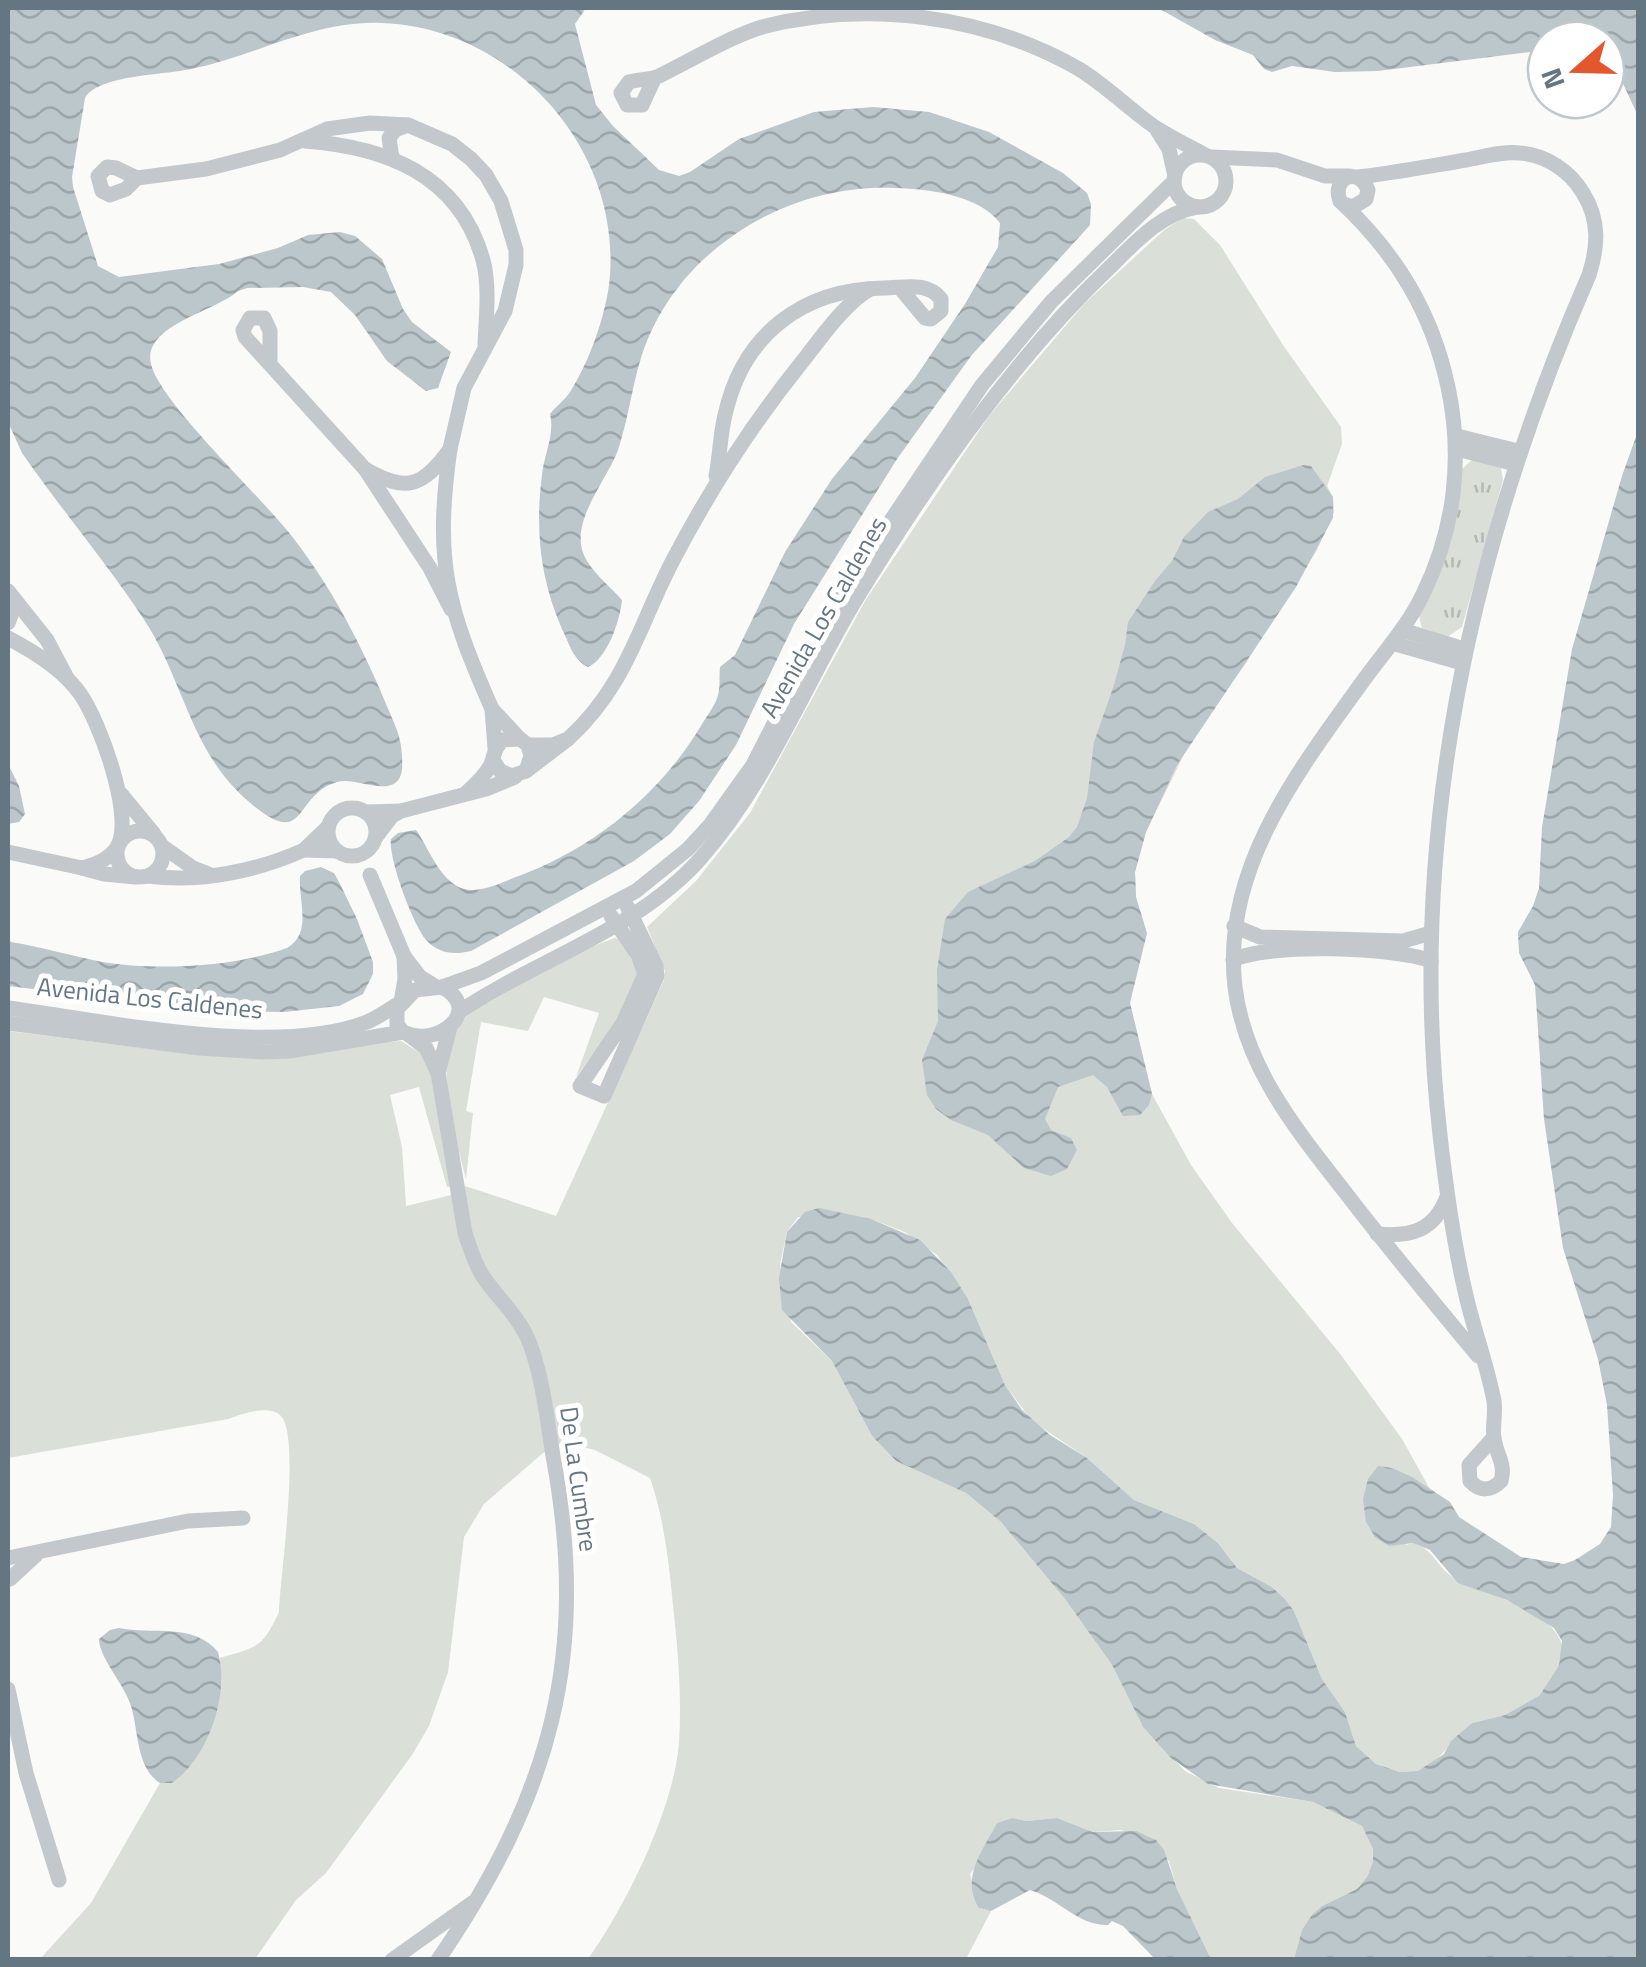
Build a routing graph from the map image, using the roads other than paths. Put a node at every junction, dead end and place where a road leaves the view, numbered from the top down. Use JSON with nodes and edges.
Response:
{"nodes":[{"id":1,"x":654,"y":78,"type":"dead end"},
{"id":2,"x":408,"y":125,"type":"junction"},
{"id":3,"x":1155,"y":127,"type":"junction"},
{"id":4,"x":305,"y":141,"type":"junction"},
{"id":5,"x":1208,"y":156,"type":"junction"},
{"id":6,"x":392,"y":158,"type":"junction"},
{"id":7,"x":1267,"y":160,"type":"junction"},
{"id":8,"x":1315,"y":174,"type":"junction"},
{"id":9,"x":137,"y":178,"type":"dead end"},
{"id":10,"x":1175,"y":178,"type":"junction"},
{"id":11,"x":1361,"y":184,"type":"junction"},
{"id":12,"x":1226,"y":186,"type":"junction"},
{"id":13,"x":1341,"y":203,"type":"junction"},
{"id":14,"x":1196,"y":207,"type":"junction"},
{"id":15,"x":1365,"y":225,"type":"junction"},
{"id":16,"x":516,"y":250,"type":"junction"},
{"id":17,"x":482,"y":258,"type":"junction"},
{"id":18,"x":870,"y":288,"type":"junction"},
{"id":19,"x":900,"y":288,"type":"dead end"},
{"id":20,"x":485,"y":344,"type":"junction"},
{"id":21,"x":270,"y":364,"type":"dead end"},
{"id":22,"x":1457,"y":442,"type":"junction"},
{"id":23,"x":450,"y":449,"type":"junction"},
{"id":24,"x":1517,"y":458,"type":"junction"},
{"id":25,"x":365,"y":469,"type":"junction"},
{"id":26,"x":421,"y":481,"type":"junction"},
{"id":27,"x":402,"y":484,"type":"junction"},
{"id":28,"x":715,"y":484,"type":"junction"},
{"id":29,"x":443,"y":498,"type":"junction"},
{"id":30,"x":395,"y":514,"type":"junction"},
{"id":31,"x":442,"y":531,"type":"junction"},
{"id":32,"x":411,"y":540,"type":"junction"},
{"id":33,"x":9,"y":593,"type":"edge"},
{"id":34,"x":451,"y":609,"type":"junction"},
{"id":35,"x":8,"y":624,"type":"edge"},
{"id":36,"x":1397,"y":636,"type":"junction"},
{"id":37,"x":8,"y":638,"type":"edge"},
{"id":38,"x":1463,"y":656,"type":"junction"},
{"id":39,"x":68,"y":681,"type":"junction"},
{"id":40,"x":492,"y":709,"type":"junction"},
{"id":41,"x":568,"y":739,"type":"junction"},
{"id":42,"x":524,"y":742,"type":"junction"},
{"id":43,"x":494,"y":754,"type":"junction"},
{"id":44,"x":522,"y":773,"type":"junction"},
{"id":45,"x":116,"y":787,"type":"junction"},
{"id":46,"x":466,"y":793,"type":"junction"},
{"id":47,"x":401,"y":811,"type":"junction"},
{"id":48,"x":367,"y":812,"type":"junction"},
{"id":49,"x":328,"y":826,"type":"junction"},
{"id":50,"x":158,"y":841,"type":"junction"},
{"id":51,"x":373,"y":842,"type":"junction"},
{"id":52,"x":119,"y":843,"type":"junction"},
{"id":53,"x":304,"y":850,"type":"junction"},
{"id":54,"x":8,"y":852,"type":"edge"},
{"id":55,"x":342,"y":853,"type":"junction"},
{"id":56,"x":82,"y":868,"type":"junction"},
{"id":57,"x":211,"y":875,"type":"junction"},
{"id":58,"x":370,"y":875,"type":"junction"},
{"id":59,"x":142,"y":876,"type":"junction"},
{"id":60,"x":623,"y":898,"type":"junction"},
{"id":61,"x":606,"y":908,"type":"junction"},
{"id":62,"x":632,"y":915,"type":"junction"},
{"id":63,"x":616,"y":924,"type":"junction"},
{"id":64,"x":1234,"y":926,"type":"junction"},
{"id":65,"x":1431,"y":933,"type":"junction"},
{"id":66,"x":1260,"y":944,"type":"junction"},
{"id":67,"x":1403,"y":947,"type":"junction"},
{"id":68,"x":404,"y":956,"type":"junction"},
{"id":69,"x":1233,"y":960,"type":"junction"},
{"id":70,"x":1431,"y":961,"type":"junction"},
{"id":71,"x":438,"y":986,"type":"junction"},
{"id":72,"x":400,"y":1002,"type":"junction"},
{"id":73,"x":8,"y":1008,"type":"edge"},
{"id":74,"x":459,"y":1012,"type":"junction"},
{"id":75,"x":8,"y":1024,"type":"edge"},
{"id":76,"x":450,"y":1027,"type":"junction"},
{"id":77,"x":406,"y":1034,"type":"junction"},
{"id":78,"x":606,"y":1048,"type":"junction"},
{"id":79,"x":622,"y":1058,"type":"junction"},
{"id":80,"x":438,"y":1073,"type":"junction"},
{"id":81,"x":1448,"y":1197,"type":"junction"},
{"id":82,"x":1377,"y":1234,"type":"junction"},
{"id":83,"x":1482,"y":1361,"type":"junction"},
{"id":84,"x":1494,"y":1437,"type":"dead end"},
{"id":85,"x":243,"y":1518,"type":"dead end"},
{"id":86,"x":46,"y":1549,"type":"junction"},
{"id":87,"x":8,"y":1558,"type":"edge"},
{"id":88,"x":8,"y":1576,"type":"edge"},
{"id":89,"x":8,"y":1689,"type":"edge"},
{"id":90,"x":59,"y":1880,"type":"dead end"},
{"id":91,"x":479,"y":1898,"type":"junction"},
{"id":92,"x":392,"y":1960,"type":"edge"},
{"id":93,"x":438,"y":1960,"type":"edge"}],
"edges":[{"from":1,"to":3,"type":"street"},
{"from":2,"to":4,"type":"street"},
{"from":2,"to":6,"type":"street"},
{"from":2,"to":16,"type":"street"},
{"from":3,"to":5,"type":"street"},
{"from":3,"to":10,"type":"street"},
{"from":4,"to":6,"type":"street"},
{"from":4,"to":9,"type":"street"},
{"from":5,"to":7,"type":"street"},
{"from":5,"to":10,"type":"street"},
{"from":5,"to":12,"type":"street"},
{"from":6,"to":17,"type":"street"},
{"from":7,"to":8,"type":"street"},
{"from":7,"to":12,"type":"street"},
{"from":8,"to":11,"type":"street"},
{"from":8,"to":13,"type":"street"},
{"from":10,"to":14,"type":"street"},
{"from":10,"to":60,"type":"street","name":"Avenida Los Caldenes"},
{"from":11,"to":13,"type":"street"},
{"from":11,"to":13,"type":"street"},
{"from":11,"to":15,"type":"street"},
{"from":11,"to":24,"type":"street"},
{"from":12,"to":14,"type":"street"},
{"from":13,"to":15,"type":"street"},
{"from":14,"to":62,"type":"street","name":"Avenida Los Caldenes"},
{"from":15,"to":22,"type":"street"},
{"from":16,"to":17,"type":"street"},
{"from":16,"to":20,"type":"street"},
{"from":17,"to":20,"type":"street"},
{"from":18,"to":19,"type":"street"},
{"from":18,"to":28,"type":"street"},
{"from":18,"to":28,"type":"street"},
{"from":20,"to":23,"type":"street"},
{"from":21,"to":25,"type":"street"},
{"from":22,"to":24,"type":"street"},
{"from":22,"to":36,"type":"street"},
{"from":23,"to":26,"type":"street"},
{"from":23,"to":29,"type":"street"},
{"from":24,"to":38,"type":"street"},
{"from":25,"to":27,"type":"street"},
{"from":25,"to":30,"type":"street"},
{"from":26,"to":27,"type":"street"},
{"from":26,"to":29,"type":"street"},
{"from":27,"to":30,"type":"street"},
{"from":28,"to":41,"type":"street"},
{"from":29,"to":31,"type":"street"},
{"from":30,"to":32,"type":"street"},
{"from":31,"to":32,"type":"street"},
{"from":31,"to":34,"type":"street"},
{"from":32,"to":34,"type":"street"},
{"from":33,"to":35,"type":"street"},
{"from":33,"to":39,"type":"street"},
{"from":34,"to":40,"type":"street"},
{"from":36,"to":38,"type":"street"},
{"from":36,"to":64,"type":"street"},
{"from":37,"to":39,"type":"street"},
{"from":38,"to":65,"type":"street"},
{"from":39,"to":45,"type":"street"},
{"from":40,"to":42,"type":"street"},
{"from":40,"to":43,"type":"street"},
{"from":41,"to":42,"type":"street"},
{"from":41,"to":44,"type":"street"},
{"from":42,"to":43,"type":"street"},
{"from":42,"to":44,"type":"street"},
{"from":43,"to":44,"type":"street"},
{"from":43,"to":46,"type":"street"},
{"from":44,"to":46,"type":"street"},
{"from":45,"to":50,"type":"street"},
{"from":45,"to":52,"type":"street"},
{"from":46,"to":47,"type":"street"},
{"from":47,"to":48,"type":"street"},
{"from":47,"to":51,"type":"street"},
{"from":48,"to":49,"type":"street"},
{"from":48,"to":51,"type":"street"},
{"from":49,"to":53,"type":"street"},
{"from":49,"to":55,"type":"street"},
{"from":50,"to":52,"type":"street"},
{"from":50,"to":57,"type":"street"},
{"from":50,"to":59,"type":"street"},
{"from":51,"to":55,"type":"street"},
{"from":51,"to":58,"type":"street"},
{"from":52,"to":56,"type":"street"},
{"from":52,"to":59,"type":"street"},
{"from":53,"to":55,"type":"street"},
{"from":53,"to":57,"type":"street"},
{"from":54,"to":56,"type":"street"},
{"from":55,"to":58,"type":"street"},
{"from":56,"to":59,"type":"street"},
{"from":57,"to":59,"type":"street"},
{"from":58,"to":68,"type":"street"},
{"from":60,"to":61,"type":"street","name":"Avenida Los Caldenes"},
{"from":60,"to":62,"type":"street"},
{"from":61,"to":63,"type":"street"},
{"from":61,"to":71,"type":"street","name":"Avenida Los Caldenes"},
{"from":62,"to":63,"type":"street","name":"Avenida Los Caldenes"},
{"from":62,"to":79,"type":"street"},
{"from":63,"to":74,"type":"street","name":"Avenida Los Caldenes"},
{"from":63,"to":78,"type":"street"},
{"from":64,"to":66,"type":"street"},
{"from":64,"to":69,"type":"street"},
{"from":65,"to":67,"type":"street"},
{"from":65,"to":70,"type":"street"},
{"from":66,"to":67,"type":"street"},
{"from":66,"to":69,"type":"street"},
{"from":67,"to":70,"type":"street"},
{"from":68,"to":71,"type":"street"},
{"from":68,"to":72,"type":"street"},
{"from":69,"to":82,"type":"street"},
{"from":70,"to":81,"type":"street"},
{"from":71,"to":72,"type":"street"},
{"from":71,"to":74,"type":"street"},
{"from":72,"to":73,"type":"street","name":"Avenida Los Caldenes"},
{"from":72,"to":77,"type":"street"},
{"from":74,"to":76,"type":"street"},
{"from":75,"to":77,"type":"street","name":"Avenida Los Caldenes"},
{"from":76,"to":77,"type":"street"},
{"from":76,"to":80,"type":"street"},
{"from":77,"to":80,"type":"street"},
{"from":78,"to":79,"type":"street"},
{"from":78,"to":79,"type":"street"},
{"from":80,"to":91,"type":"street","name":"De La Cumbre"},
{"from":81,"to":82,"type":"street"},
{"from":81,"to":83,"type":"street"},
{"from":82,"to":83,"type":"street"},
{"from":83,"to":84,"type":"street"},
{"from":85,"to":86,"type":"street"},
{"from":86,"to":87,"type":"street"},
{"from":86,"to":88,"type":"street"},
{"from":89,"to":90,"type":"street"},
{"from":91,"to":92,"type":"street","name":"De La Cumbre"},
{"from":91,"to":93,"type":"street","name":"De La Cumbre"}]}
